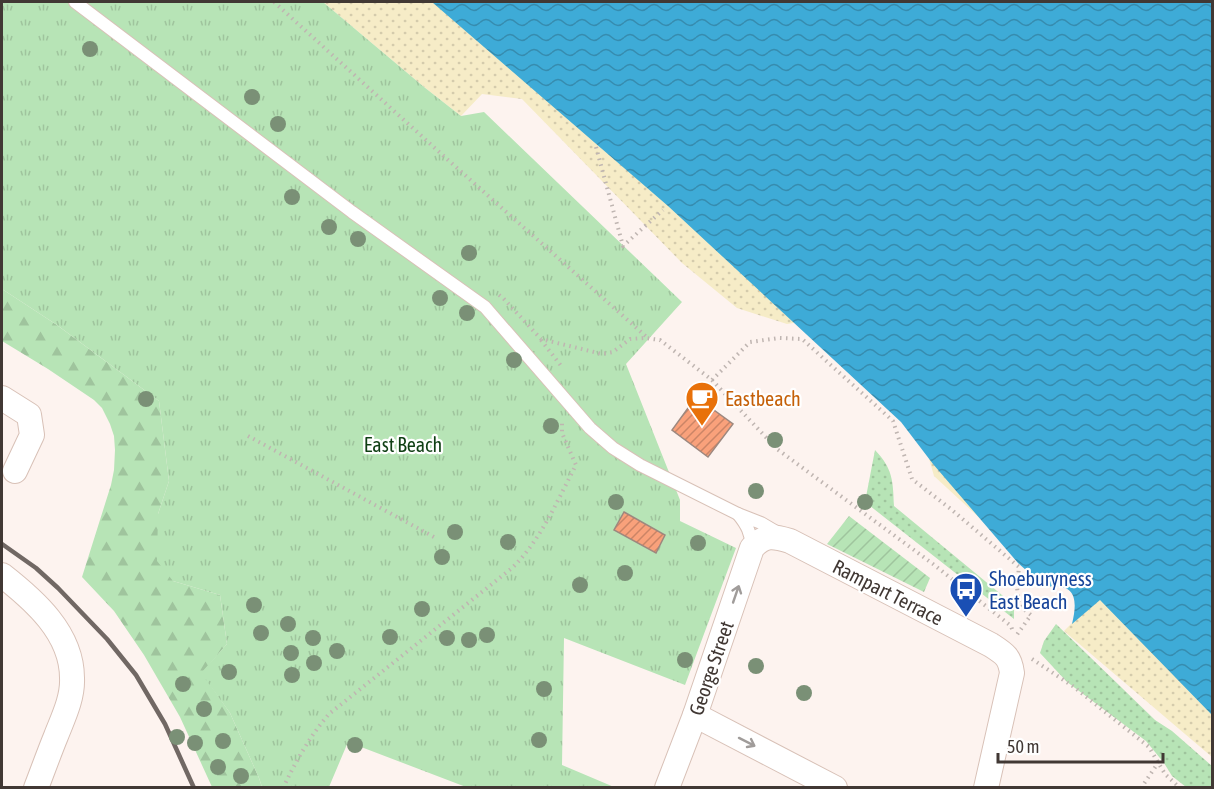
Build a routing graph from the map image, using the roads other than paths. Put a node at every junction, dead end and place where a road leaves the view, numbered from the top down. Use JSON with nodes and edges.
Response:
{"nodes":[{"id":1,"x":75,"y":2,"type":"edge"},
{"id":2,"x":2,"y":398,"type":"edge"},
{"id":3,"x":15,"y":471,"type":"dead end"},
{"id":4,"x":738,"y":514,"type":"junction"},
{"id":5,"x":790,"y":541,"type":"junction"},
{"id":6,"x":752,"y":548,"type":"junction"},
{"id":7,"x":2,"y":575,"type":"edge"},
{"id":8,"x":695,"y":715,"type":"junction"},
{"id":9,"x":36,"y":788,"type":"edge"},
{"id":10,"x":668,"y":788,"type":"edge"},
{"id":11,"x":835,"y":788,"type":"edge"},
{"id":12,"x":986,"y":788,"type":"edge"}],
"edges":[{"from":1,"to":4,"type":"lane"},
{"from":2,"to":3,"type":"street"},
{"from":4,"to":5,"type":"lane"},
{"from":4,"to":6,"type":"lane"},
{"from":5,"to":6,"type":"street","name":"Rampart Terrace"},
{"from":5,"to":12,"type":"street","name":"Rampart Terrace"},
{"from":8,"to":6,"type":"street","name":"George Street","one_way":true},
{"from":7,"to":9,"type":"street"},
{"from":8,"to":10,"type":"street","name":"George Street"},
{"from":8,"to":11,"type":"street","one_way":true}]}
